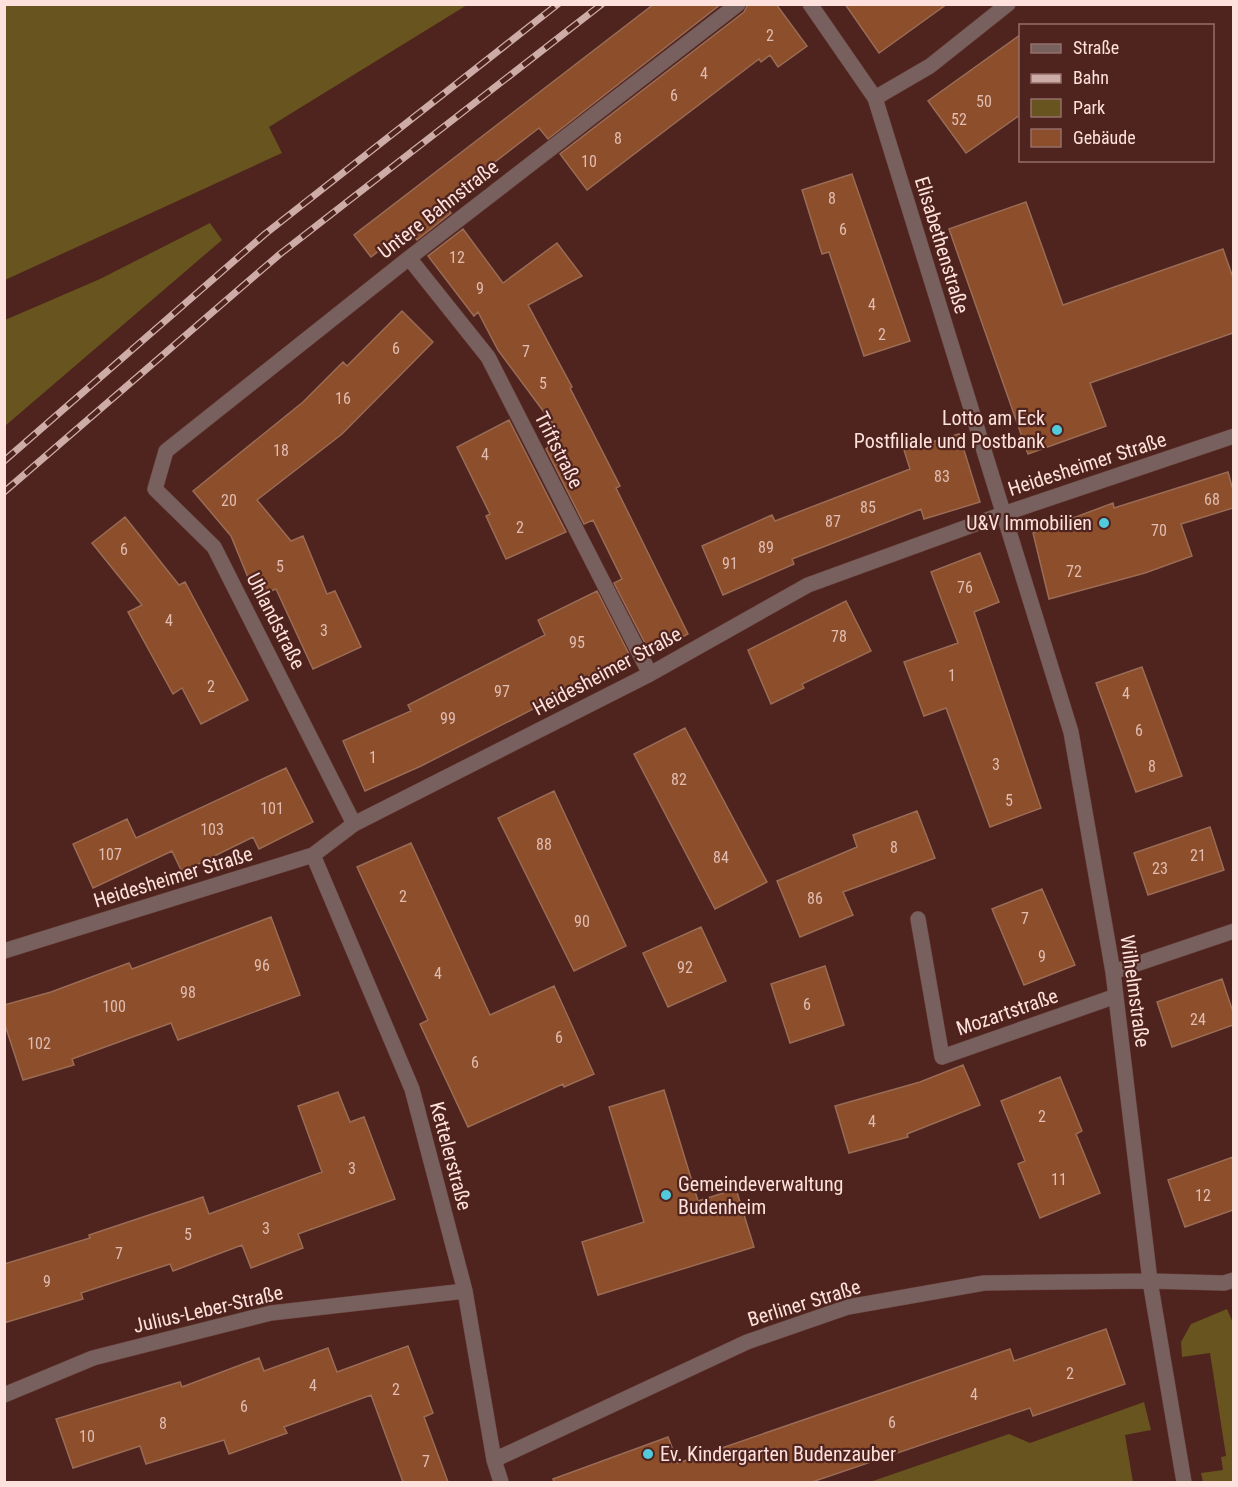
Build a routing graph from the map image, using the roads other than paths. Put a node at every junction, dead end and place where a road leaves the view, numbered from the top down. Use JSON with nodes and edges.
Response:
{"nodes":[{"id":1,"x":738,"y":4,"type":"edge"},
{"id":2,"x":810,"y":4,"type":"edge"},
{"id":3,"x":1008,"y":4,"type":"edge"},
{"id":4,"x":875,"y":98,"type":"junction"},
{"id":5,"x":409,"y":258,"type":"junction"},
{"id":6,"x":1233,"y":436,"type":"edge"},
{"id":7,"x":166,"y":452,"type":"joint"},
{"id":8,"x":1003,"y":514,"type":"junction"},
{"id":9,"x":650,"y":674,"type":"junction"},
{"id":10,"x":354,"y":824,"type":"junction"},
{"id":11,"x":313,"y":855,"type":"junction"},
{"id":12,"x":918,"y":919,"type":"dead end"},
{"id":13,"x":1233,"y":931,"type":"edge"},
{"id":14,"x":4,"y":951,"type":"edge"},
{"id":15,"x":1113,"y":972,"type":"junction"},
{"id":16,"x":1116,"y":996,"type":"junction"},
{"id":17,"x":1233,"y":1280,"type":"edge"},
{"id":18,"x":1150,"y":1281,"type":"junction"},
{"id":19,"x":465,"y":1292,"type":"junction"},
{"id":20,"x":4,"y":1395,"type":"edge"},
{"id":21,"x":494,"y":1460,"type":"junction"},
{"id":22,"x":501,"y":1482,"type":"edge"},
{"id":23,"x":1184,"y":1482,"type":"edge"}],
"edges":[{"from":1,"to":5,"type":"street","name":"Untere Bahnstraße"},
{"from":2,"to":4,"type":"street","name":"Elisabethenstraße"},
{"from":3,"to":4,"type":"street"},
{"from":4,"to":8,"type":"street","name":"Elisabethenstraße"},
{"from":5,"to":7,"type":"street","name":"Untere Bahnstraße"},
{"from":5,"to":9,"type":"street","name":"Triftstraße"},
{"from":6,"to":8,"type":"street","name":"Heidesheimer Straße"},
{"from":7,"to":10,"type":"street","name":"Uhlandstraße"},
{"from":8,"to":9,"type":"street","name":"Heidesheimer Straße"},
{"from":8,"to":15,"type":"street","name":"Wilhelmstraße"},
{"from":9,"to":10,"type":"street","name":"Heidesheimer Straße"},
{"from":10,"to":11,"type":"street","name":"Heidesheimer Straße"},
{"from":11,"to":14,"type":"street","name":"Heidesheimer Straße"},
{"from":11,"to":19,"type":"street","name":"Kettelerstraße"},
{"from":12,"to":16,"type":"street","name":"Mozartstraße"},
{"from":13,"to":15,"type":"street"},
{"from":15,"to":16,"type":"street","name":"Wilhelmstraße"},
{"from":16,"to":18,"type":"street","name":"Wilhelmstraße"},
{"from":17,"to":18,"type":"street","name":"Berliner Straße"},
{"from":18,"to":21,"type":"street","name":"Berliner Straße"},
{"from":18,"to":23,"type":"street","name":"Wilhelmstraße"},
{"from":19,"to":20,"type":"street","name":"Julius-Leber-Straße"},
{"from":19,"to":21,"type":"street","name":"Kettelerstraße"},
{"from":21,"to":22,"type":"street","name":"Kettelerstraße"}]}
